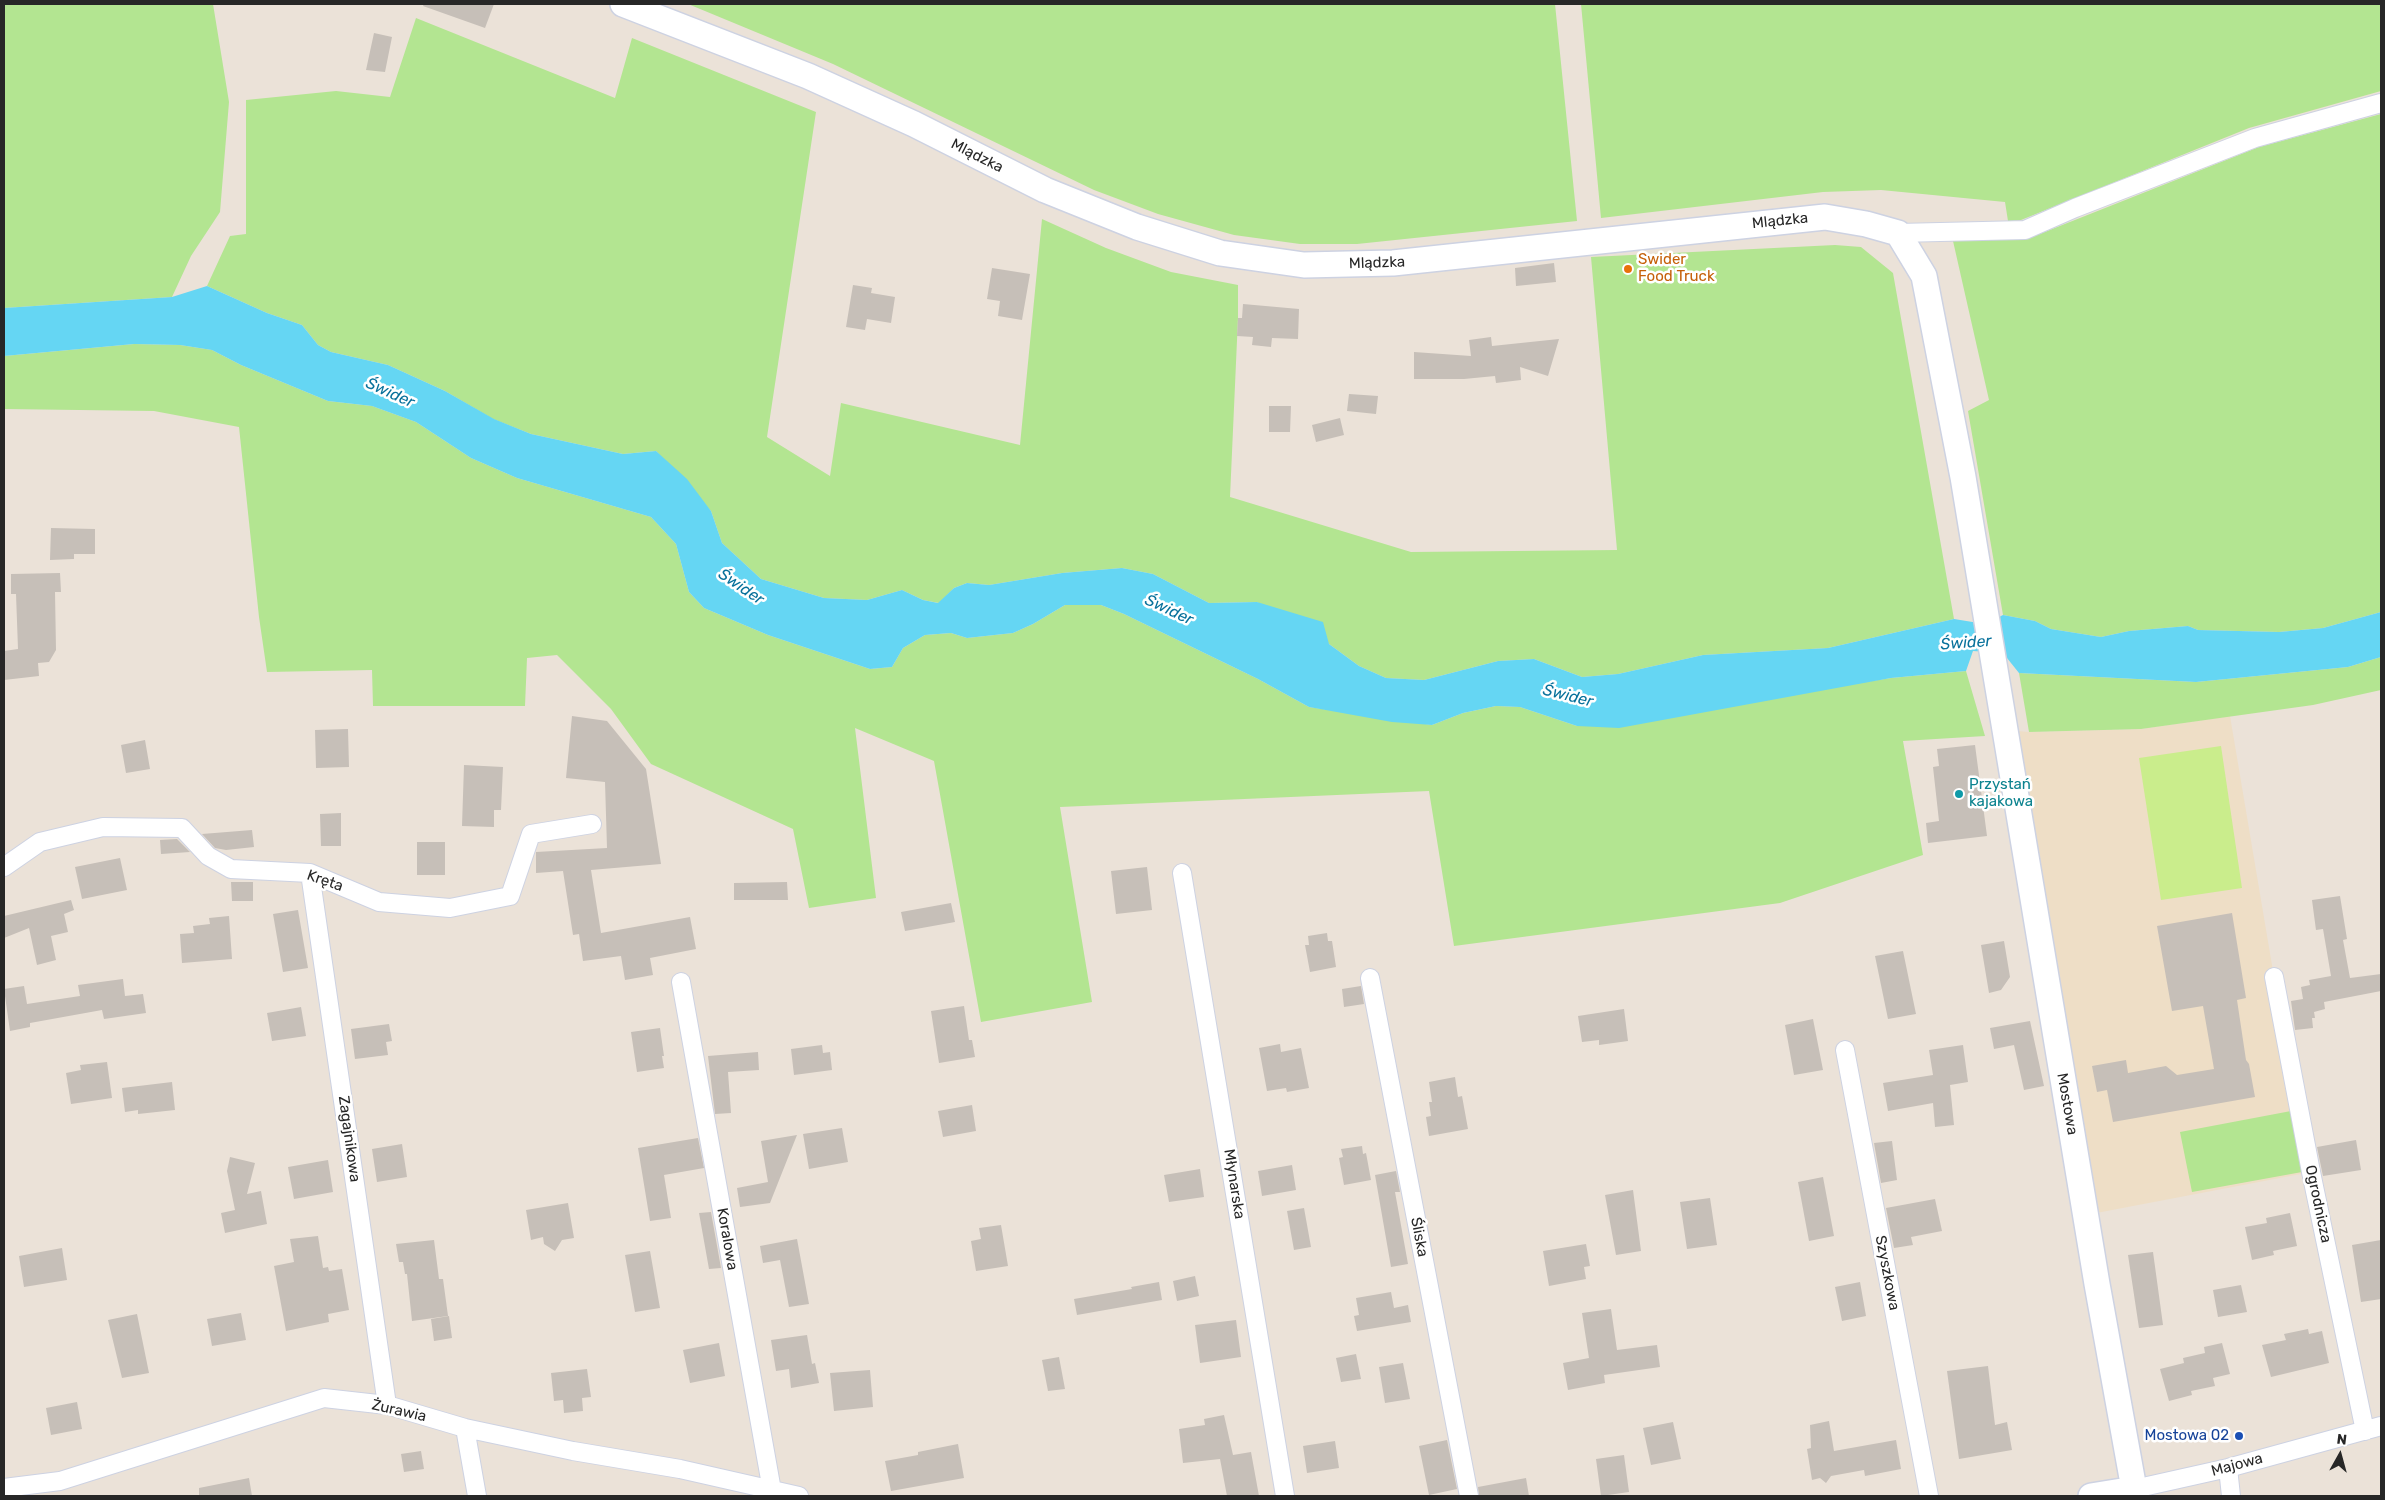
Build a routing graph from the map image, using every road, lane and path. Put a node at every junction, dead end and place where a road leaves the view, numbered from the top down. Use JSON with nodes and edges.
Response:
{"nodes":[{"id":1,"x":623,"y":4,"type":"edge"},
{"id":2,"x":2381,"y":103,"type":"edge"},
{"id":3,"x":1898,"y":233,"type":"junction"},
{"id":4,"x":592,"y":824,"type":"dead end"},
{"id":5,"x":4,"y":867,"type":"edge"},
{"id":6,"x":310,"y":873,"type":"junction"},
{"id":7,"x":1182,"y":873,"type":"dead end"},
{"id":8,"x":2274,"y":976,"type":"dead end"},
{"id":9,"x":1370,"y":978,"type":"dead end"},
{"id":10,"x":681,"y":982,"type":"dead end"},
{"id":11,"x":1845,"y":1050,"type":"dead end"},
{"id":12,"x":388,"y":1405,"type":"junction"},
{"id":13,"x":465,"y":1428,"type":"junction"},
{"id":14,"x":2373,"y":1428,"type":"edge"},
{"id":15,"x":2228,"y":1468,"type":"junction"},
{"id":16,"x":4,"y":1488,"type":"edge"},
{"id":17,"x":2134,"y":1489,"type":"junction"},
{"id":18,"x":772,"y":1492,"type":"edge"},
{"id":19,"x":477,"y":1496,"type":"edge"},
{"id":20,"x":799,"y":1496,"type":"edge"},
{"id":21,"x":1285,"y":1496,"type":"edge"},
{"id":22,"x":1468,"y":1496,"type":"edge"},
{"id":23,"x":1929,"y":1496,"type":"edge"},
{"id":24,"x":2091,"y":1496,"type":"edge"},
{"id":25,"x":2231,"y":1496,"type":"edge"}],
"edges":[{"from":1,"to":3,"type":"street","name":"Mlądzka"},
{"from":2,"to":3,"type":"street"},
{"from":3,"to":17,"type":"street","name":"Mostowa"},
{"from":4,"to":6,"type":"street","name":"Kręta"},
{"from":5,"to":6,"type":"street","name":"Kręta"},
{"from":6,"to":12,"type":"street","name":"Zagajnikowa"},
{"from":7,"to":21,"type":"street","name":"Młynarska"},
{"from":8,"to":14,"type":"street","name":"Ogrodnicza"},
{"from":9,"to":22,"type":"street","name":"Śliska"},
{"from":10,"to":18,"type":"street","name":"Koralowa"},
{"from":11,"to":23,"type":"street","name":"Szyszkowa"},
{"from":12,"to":13,"type":"street","name":"Żurawia"},
{"from":12,"to":16,"type":"street","name":"Żurawia"},
{"from":13,"to":18,"type":"street","name":"Żurawia"},
{"from":13,"to":19,"type":"street"},
{"from":14,"to":15,"type":"street","name":"Majowa"},
{"from":15,"to":17,"type":"street","name":"Majowa"},
{"from":15,"to":25,"type":"street"},
{"from":17,"to":24,"type":"street","name":"Majowa"},
{"from":18,"to":20,"type":"street","name":"Żurawia"}]}
